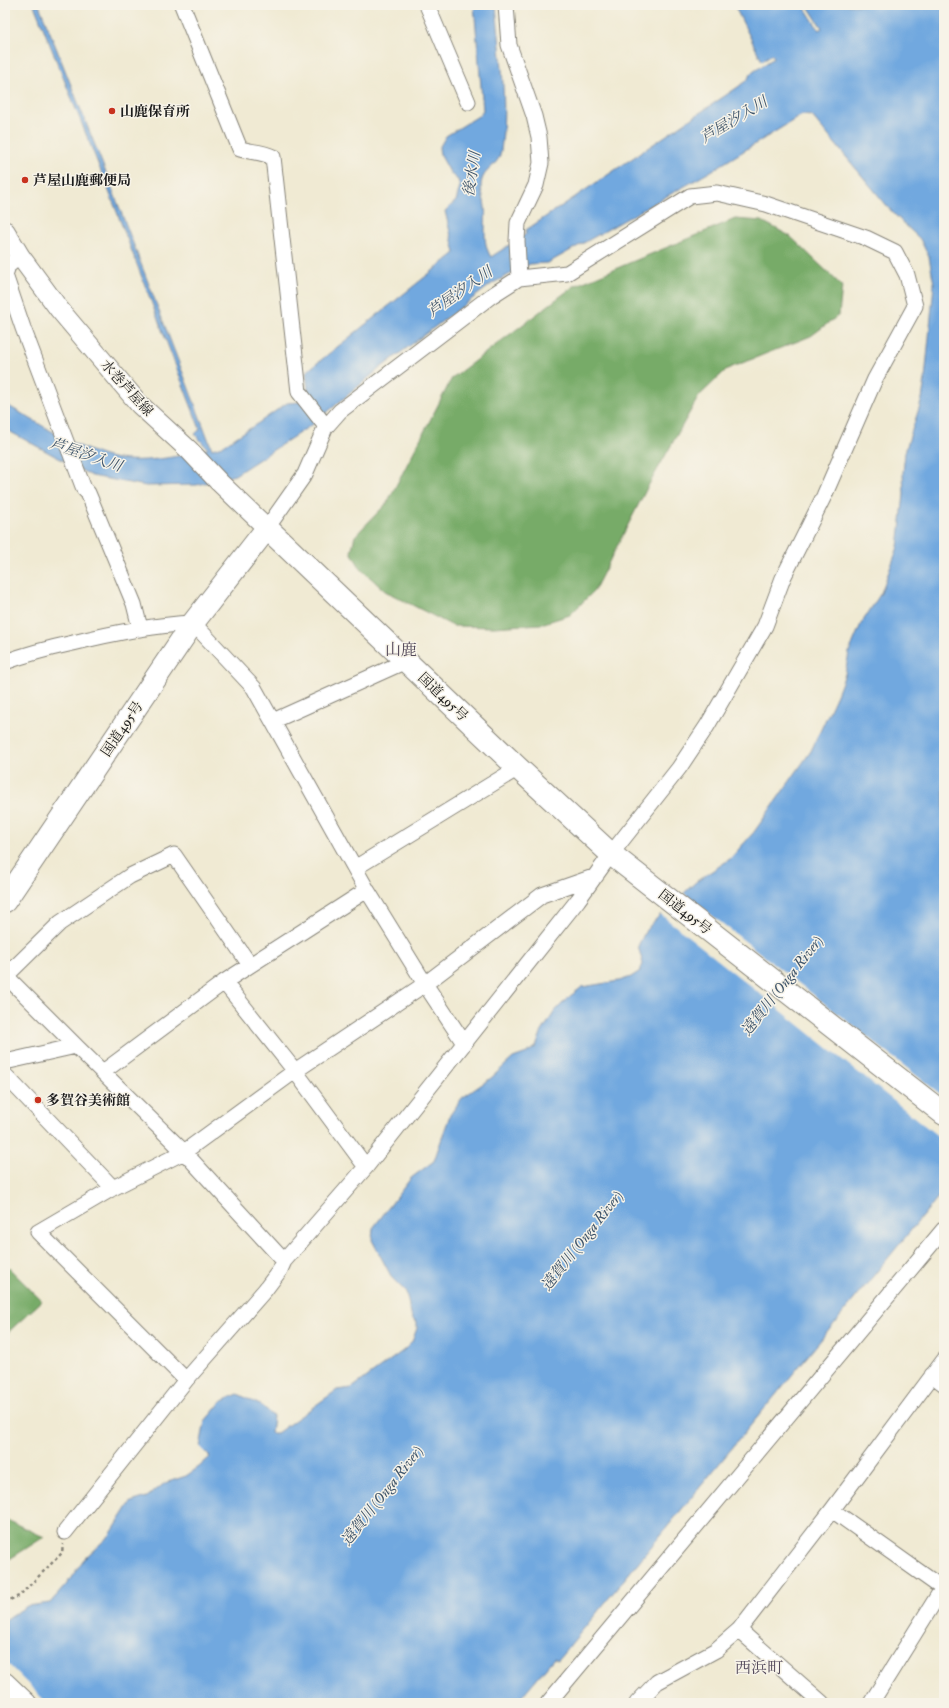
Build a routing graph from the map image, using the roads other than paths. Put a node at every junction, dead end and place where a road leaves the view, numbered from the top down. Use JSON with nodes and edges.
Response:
{"nodes":[{"id":1,"x":182,"y":5,"type":"edge"},
{"id":2,"x":427,"y":5,"type":"edge"},
{"id":3,"x":506,"y":5,"type":"edge"},
{"id":4,"x":468,"y":102,"type":"dead end"},
{"id":5,"x":5,"y":231,"type":"edge"},
{"id":6,"x":20,"y":256,"type":"junction"},
{"id":7,"x":519,"y":275,"type":"junction"},
{"id":8,"x":324,"y":426,"type":"junction"},
{"id":9,"x":267,"y":528,"type":"junction"},
{"id":10,"x":193,"y":623,"type":"junction"},
{"id":11,"x":140,"y":628,"type":"junction"},
{"id":12,"x":406,"y":661,"type":"junction"},
{"id":13,"x":5,"y":662,"type":"edge"},
{"id":14,"x":273,"y":721,"type":"junction"},
{"id":15,"x":518,"y":768,"type":"junction"},
{"id":16,"x":611,"y":854,"type":"junction"},
{"id":17,"x":356,"y":868,"type":"junction"},
{"id":18,"x":596,"y":876,"type":"junction"},
{"id":19,"x":367,"y":890,"type":"junction"},
{"id":20,"x":5,"y":901,"type":"edge"},
{"id":21,"x":250,"y":965,"type":"junction"},
{"id":22,"x":5,"y":975,"type":"edge"},
{"id":23,"x":224,"y":982,"type":"junction"},
{"id":24,"x":425,"y":984,"type":"junction"},
{"id":25,"x":464,"y":1044,"type":"junction"},
{"id":26,"x":76,"y":1046,"type":"junction"},
{"id":27,"x":5,"y":1062,"type":"edge"},
{"id":28,"x":295,"y":1071,"type":"junction"},
{"id":29,"x":103,"y":1072,"type":"junction"},
{"id":30,"x":5,"y":1075,"type":"edge"},
{"id":31,"x":944,"y":1114,"type":"edge"},
{"id":32,"x":184,"y":1152,"type":"junction"},
{"id":33,"x":366,"y":1167,"type":"junction"},
{"id":34,"x":114,"y":1188,"type":"junction"},
{"id":35,"x":944,"y":1229,"type":"edge"},
{"id":36,"x":284,"y":1262,"type":"junction"},
{"id":37,"x":944,"y":1360,"type":"edge"},
{"id":38,"x":932,"y":1375,"type":"junction"},
{"id":39,"x":186,"y":1380,"type":"junction"},
{"id":40,"x":944,"y":1384,"type":"edge"},
{"id":41,"x":832,"y":1510,"type":"junction"},
{"id":42,"x":65,"y":1532,"type":"road end"},
{"id":43,"x":943,"y":1587,"type":"edge"},
{"id":44,"x":739,"y":1630,"type":"junction"},
{"id":45,"x":5,"y":1682,"type":"edge"},
{"id":46,"x":27,"y":1703,"type":"edge"},
{"id":47,"x":548,"y":1703,"type":"edge"},
{"id":48,"x":637,"y":1703,"type":"edge"},
{"id":49,"x":822,"y":1703,"type":"edge"},
{"id":50,"x":871,"y":1703,"type":"edge"}],
"edges":[{"from":1,"to":8,"type":"street"},
{"from":2,"to":4,"type":"street"},
{"from":3,"to":7,"type":"street"},
{"from":5,"to":6,"type":"main road","name":"水巻芦屋線"},
{"from":6,"to":9,"type":"main road","name":"水巻芦屋線"},
{"from":6,"to":11,"type":"street"},
{"from":7,"to":8,"type":"street"},
{"from":7,"to":16,"type":"street"},
{"from":8,"to":9,"type":"street"},
{"from":9,"to":10,"type":"highway","name":"国道495号"},
{"from":9,"to":12,"type":"highway","name":"国道495号"},
{"from":10,"to":11,"type":"street"},
{"from":10,"to":14,"type":"street"},
{"from":10,"to":20,"type":"highway","name":"国道495号"},
{"from":11,"to":13,"type":"street"},
{"from":12,"to":14,"type":"street"},
{"from":12,"to":15,"type":"highway","name":"国道495号"},
{"from":14,"to":17,"type":"street"},
{"from":15,"to":16,"type":"highway","name":"国道495号"},
{"from":15,"to":17,"type":"street"},
{"from":16,"to":18,"type":"street"},
{"from":16,"to":31,"type":"highway","name":"国道495号"},
{"from":17,"to":19,"type":"street"},
{"from":18,"to":24,"type":"street"},
{"from":18,"to":25,"type":"street"},
{"from":19,"to":21,"type":"street"},
{"from":19,"to":24,"type":"street"},
{"from":21,"to":22,"type":"street"},
{"from":21,"to":23,"type":"street"},
{"from":22,"to":26,"type":"street"},
{"from":23,"to":28,"type":"street"},
{"from":23,"to":29,"type":"street"},
{"from":24,"to":25,"type":"street"},
{"from":24,"to":28,"type":"street"},
{"from":25,"to":33,"type":"street"},
{"from":26,"to":27,"type":"street"},
{"from":26,"to":29,"type":"street"},
{"from":28,"to":32,"type":"street"},
{"from":28,"to":33,"type":"street"},
{"from":29,"to":32,"type":"street"},
{"from":30,"to":34,"type":"street"},
{"from":32,"to":34,"type":"street"},
{"from":32,"to":36,"type":"street"},
{"from":33,"to":36,"type":"street"},
{"from":34,"to":39,"type":"street"},
{"from":35,"to":47,"type":"street"},
{"from":36,"to":39,"type":"street"},
{"from":37,"to":38,"type":"street"},
{"from":38,"to":40,"type":"street"},
{"from":38,"to":41,"type":"street"},
{"from":39,"to":42,"type":"street"},
{"from":41,"to":43,"type":"street"},
{"from":41,"to":44,"type":"street"},
{"from":43,"to":50,"type":"street"},
{"from":44,"to":48,"type":"street"},
{"from":44,"to":49,"type":"street"},
{"from":45,"to":46,"type":"main road"}]}
